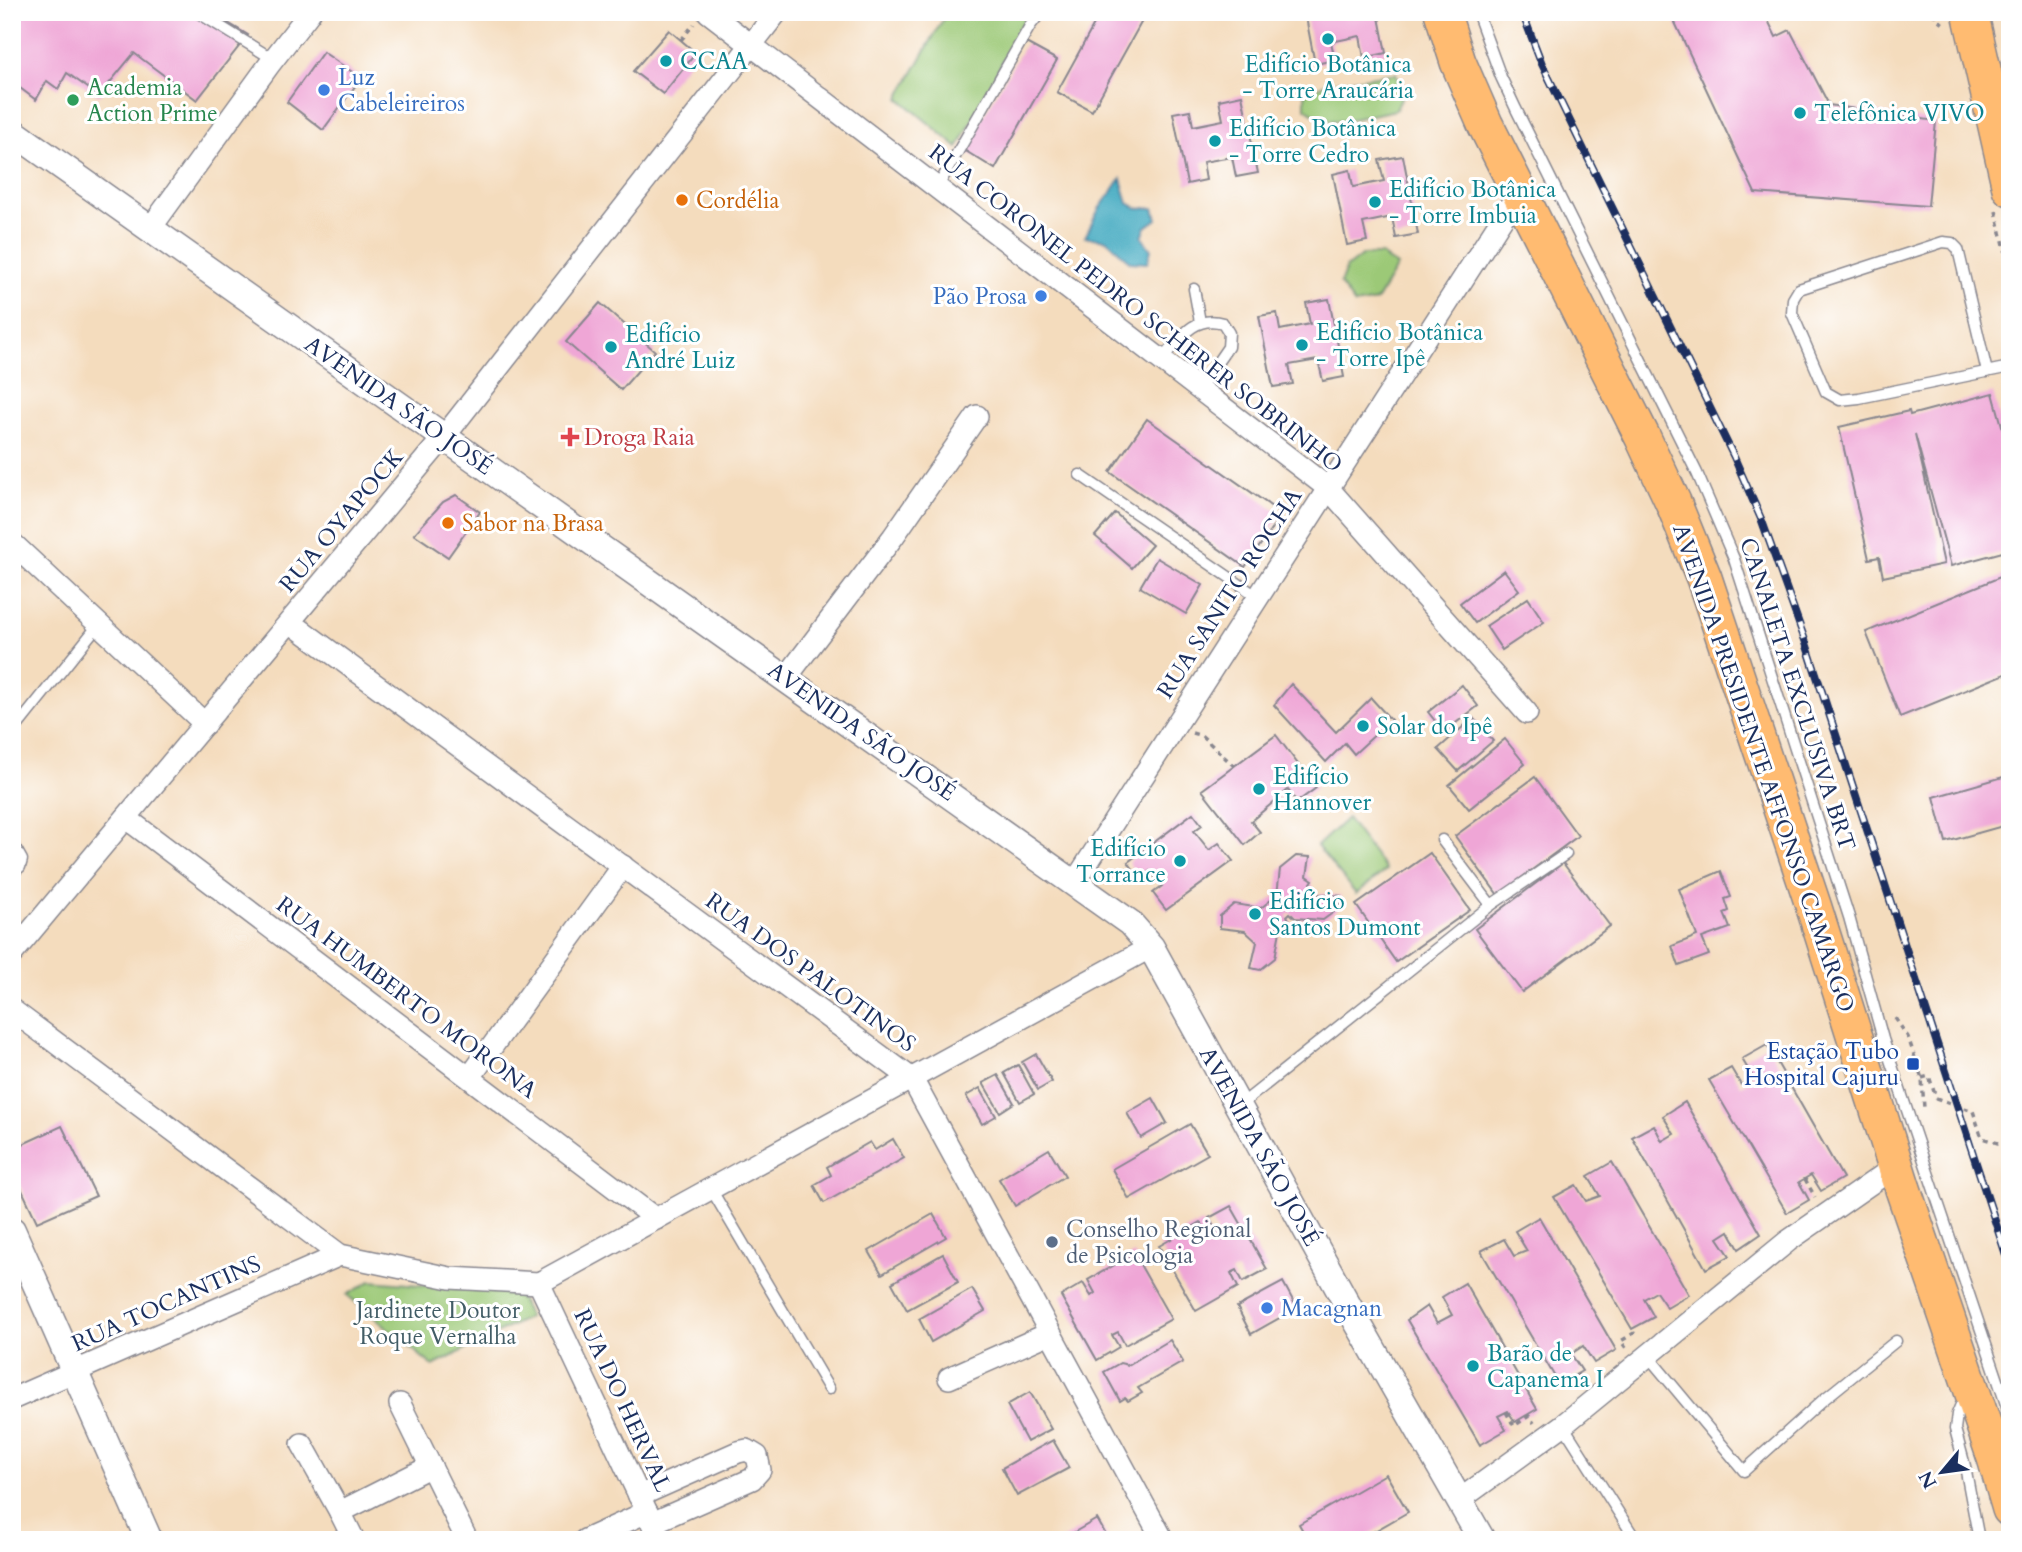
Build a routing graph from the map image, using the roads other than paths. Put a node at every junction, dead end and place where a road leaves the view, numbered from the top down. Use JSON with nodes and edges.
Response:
{"nodes":[{"id":1,"x":197,"y":12,"type":"edge"},
{"id":2,"x":310,"y":12,"type":"edge"},
{"id":3,"x":708,"y":12,"type":"edge"},
{"id":4,"x":777,"y":12,"type":"edge"},
{"id":5,"x":1041,"y":12,"type":"edge"},
{"id":6,"x":1442,"y":12,"type":"edge"},
{"id":7,"x":1477,"y":12,"type":"edge"},
{"id":8,"x":1966,"y":15,"type":"edge"},
{"id":9,"x":751,"y":46,"type":"junction"},
{"id":10,"x":273,"y":60,"type":"junction"},
{"id":11,"x":12,"y":131,"type":"edge"},
{"id":12,"x":937,"y":188,"type":"junction"},
{"id":13,"x":2010,"y":188,"type":"edge"},
{"id":14,"x":1519,"y":192,"type":"junction"},
{"id":15,"x":150,"y":229,"type":"junction"},
{"id":16,"x":1194,"y":289,"type":"dead end"},
{"id":17,"x":1200,"y":321,"type":"junction"},
{"id":18,"x":1161,"y":360,"type":"junction"},
{"id":19,"x":2010,"y":367,"type":"edge"},
{"id":20,"x":1987,"y":372,"type":"junction"},
{"id":21,"x":1199,"y":389,"type":"junction"},
{"id":22,"x":977,"y":416,"type":"dead end"},
{"id":23,"x":444,"y":438,"type":"junction"},
{"id":24,"x":1080,"y":475,"type":"dead end"},
{"id":25,"x":1328,"y":488,"type":"junction"},
{"id":26,"x":12,"y":543,"type":"edge"},
{"id":27,"x":1258,"y":597,"type":"junction"},
{"id":28,"x":290,"y":622,"type":"junction"},
{"id":29,"x":99,"y":624,"type":"junction"},
{"id":30,"x":786,"y":678,"type":"junction"},
{"id":31,"x":1527,"y":713,"type":"dead end"},
{"id":32,"x":205,"y":724,"type":"junction"},
{"id":33,"x":12,"y":733,"type":"edge"},
{"id":34,"x":125,"y":818,"type":"junction"},
{"id":35,"x":1442,"y":840,"type":"dead end"},
{"id":36,"x":12,"y":842,"type":"edge"},
{"id":37,"x":1566,"y":853,"type":"dead end"},
{"id":38,"x":623,"y":866,"type":"junction"},
{"id":39,"x":12,"y":873,"type":"edge"},
{"id":40,"x":1075,"y":882,"type":"junction"},
{"id":41,"x":1491,"y":905,"type":"junction"},
{"id":42,"x":1151,"y":947,"type":"junction"},
{"id":43,"x":12,"y":954,"type":"edge"},
{"id":44,"x":12,"y":1010,"type":"edge"},
{"id":45,"x":470,"y":1077,"type":"junction"},
{"id":46,"x":912,"y":1079,"type":"junction"},
{"id":47,"x":1240,"y":1106,"type":"junction"},
{"id":48,"x":1896,"y":1166,"type":"junction"},
{"id":49,"x":711,"y":1189,"type":"junction"},
{"id":50,"x":656,"y":1219,"type":"junction"},
{"id":51,"x":12,"y":1230,"type":"edge"},
{"id":52,"x":340,"y":1255,"type":"junction"},
{"id":53,"x":539,"y":1283,"type":"junction"},
{"id":54,"x":1050,"y":1333,"type":"junction"},
{"id":55,"x":1896,"y":1341,"type":"dead end"},
{"id":56,"x":1648,"y":1356,"type":"junction"},
{"id":57,"x":75,"y":1371,"type":"junction"},
{"id":58,"x":949,"y":1378,"type":"dead end"},
{"id":59,"x":829,"y":1389,"type":"dead end"},
{"id":60,"x":12,"y":1399,"type":"edge"},
{"id":61,"x":400,"y":1404,"type":"dead end"},
{"id":62,"x":2010,"y":1416,"type":"edge"},
{"id":63,"x":1563,"y":1425,"type":"junction"},
{"id":64,"x":302,"y":1444,"type":"dead end"},
{"id":65,"x":1980,"y":1462,"type":"junction"},
{"id":66,"x":431,"y":1466,"type":"junction"},
{"id":67,"x":1458,"y":1500,"type":"junction"},
{"id":68,"x":2010,"y":1509,"type":"edge"},
{"id":69,"x":340,"y":1512,"type":"junction"},
{"id":70,"x":649,"y":1518,"type":"edge"},
{"id":71,"x":149,"y":1540,"type":"edge"},
{"id":72,"x":354,"y":1540,"type":"edge"},
{"id":73,"x":467,"y":1540,"type":"edge"},
{"id":74,"x":584,"y":1540,"type":"edge"},
{"id":75,"x":1163,"y":1540,"type":"edge"},
{"id":76,"x":1481,"y":1540,"type":"edge"},
{"id":77,"x":1636,"y":1540,"type":"edge"},
{"id":78,"x":1979,"y":1540,"type":"edge"}],
"edges":[{"from":1,"to":10,"type":"lane"},
{"from":2,"to":10,"type":"street"},
{"from":3,"to":9,"type":"street","name":"RUA CORONEL PEDRO SCHERER SOBRINHO"},
{"from":4,"to":9,"type":"street","name":"RUA OYAPOCK"},
{"from":5,"to":12,"type":"lane"},
{"from":6,"to":14,"type":"main road","name":"AVENIDA PRESIDENTE AFFONSO CAMARGO"},
{"from":7,"to":62,"type":"lane","name":"CANALETA EXCLUSIVA BRT"},
{"from":8,"to":13,"type":"main road"},
{"from":9,"to":12,"type":"street","name":"RUA CORONEL PEDRO SCHERER SOBRINHO"},
{"from":9,"to":23,"type":"street","name":"RUA OYAPOCK"},
{"from":10,"to":15,"type":"street"},
{"from":11,"to":15,"type":"street","name":"AVENIDA SÃO JOSÉ"},
{"from":12,"to":18,"type":"street","name":"RUA CORONEL PEDRO SCHERER SOBRINHO"},
{"from":14,"to":25,"type":"street","name":"RUA SANITO ROCHA"},
{"from":14,"to":48,"type":"main road","name":"AVENIDA PRESIDENTE AFFONSO CAMARGO"},
{"from":15,"to":23,"type":"street","name":"AVENIDA SÃO JOSÉ"},
{"from":16,"to":17,"type":"lane"},
{"from":17,"to":18,"type":"lane"},
{"from":17,"to":21,"type":"lane"},
{"from":18,"to":21,"type":"street","name":"RUA CORONEL PEDRO SCHERER SOBRINHO"},
{"from":19,"to":20,"type":"lane"},
{"from":20,"to":20,"type":"lane"},
{"from":21,"to":25,"type":"street","name":"RUA CORONEL PEDRO SCHERER SOBRINHO"},
{"from":22,"to":30,"type":"street"},
{"from":23,"to":28,"type":"street","name":"RUA OYAPOCK"},
{"from":23,"to":30,"type":"street","name":"AVENIDA SÃO JOSÉ"},
{"from":24,"to":27,"type":"lane"},
{"from":25,"to":27,"type":"street","name":"RUA SANITO ROCHA"},
{"from":25,"to":31,"type":"street","name":"RUA CORONEL PEDRO SCHERER SOBRINHO"},
{"from":26,"to":29,"type":"street"},
{"from":27,"to":40,"type":"street","name":"RUA SANITO ROCHA"},
{"from":28,"to":32,"type":"street","name":"RUA OYAPOCK"},
{"from":28,"to":38,"type":"street","name":"RUA DOS PALOTINOS"},
{"from":29,"to":32,"type":"street"},
{"from":29,"to":33,"type":"lane"},
{"from":30,"to":40,"type":"street","name":"AVENIDA SÃO JOSÉ"},
{"from":32,"to":34,"type":"street","name":"RUA OYAPOCK"},
{"from":34,"to":43,"type":"street","name":"RUA OYAPOCK"},
{"from":34,"to":45,"type":"street","name":"RUA HUMBERTO MORONA"},
{"from":35,"to":41,"type":"lane"},
{"from":36,"to":39,"type":"lane"},
{"from":37,"to":41,"type":"lane"},
{"from":38,"to":45,"type":"street"},
{"from":38,"to":46,"type":"street","name":"RUA DOS PALOTINOS"},
{"from":40,"to":42,"type":"street","name":"AVENIDA SÃO JOSÉ"},
{"from":41,"to":47,"type":"lane"},
{"from":42,"to":46,"type":"street"},
{"from":42,"to":47,"type":"street","name":"AVENIDA SÃO JOSÉ"},
{"from":44,"to":52,"type":"street"},
{"from":45,"to":50,"type":"street","name":"RUA HUMBERTO MORONA"},
{"from":46,"to":49,"type":"street"},
{"from":46,"to":54,"type":"street","name":"RUA DOS PALOTINOS"},
{"from":47,"to":67,"type":"street","name":"AVENIDA SÃO JOSÉ"},
{"from":48,"to":56,"type":"street"},
{"from":48,"to":65,"type":"main road","name":"AVENIDA PRESIDENTE AFFONSO CAMARGO"},
{"from":49,"to":50,"type":"street"},
{"from":49,"to":59,"type":"lane"},
{"from":50,"to":53,"type":"street"},
{"from":51,"to":57,"type":"street"},
{"from":52,"to":53,"type":"street"},
{"from":52,"to":57,"type":"street","name":"RUA TOCANTINS"},
{"from":53,"to":70,"type":"street","name":"RUA DO HERVAL"},
{"from":54,"to":58,"type":"street"},
{"from":54,"to":75,"type":"street","name":"RUA DOS PALOTINOS"},
{"from":55,"to":56,"type":"lane"},
{"from":56,"to":63,"type":"street"},
{"from":57,"to":60,"type":"street","name":"RUA TOCANTINS"},
{"from":57,"to":71,"type":"street"},
{"from":61,"to":66,"type":"street"},
{"from":63,"to":67,"type":"street"},
{"from":63,"to":77,"type":"lane"},
{"from":64,"to":69,"type":"street"},
{"from":65,"to":68,"type":"main road","name":"AVENIDA PRESIDENTE AFFONSO CAMARGO"},
{"from":65,"to":78,"type":"lane"},
{"from":66,"to":69,"type":"street"},
{"from":66,"to":73,"type":"street"},
{"from":67,"to":76,"type":"street","name":"AVENIDA SÃO JOSÉ"},
{"from":69,"to":72,"type":"street"},
{"from":70,"to":70,"type":"street"},
{"from":70,"to":74,"type":"street"}]}
